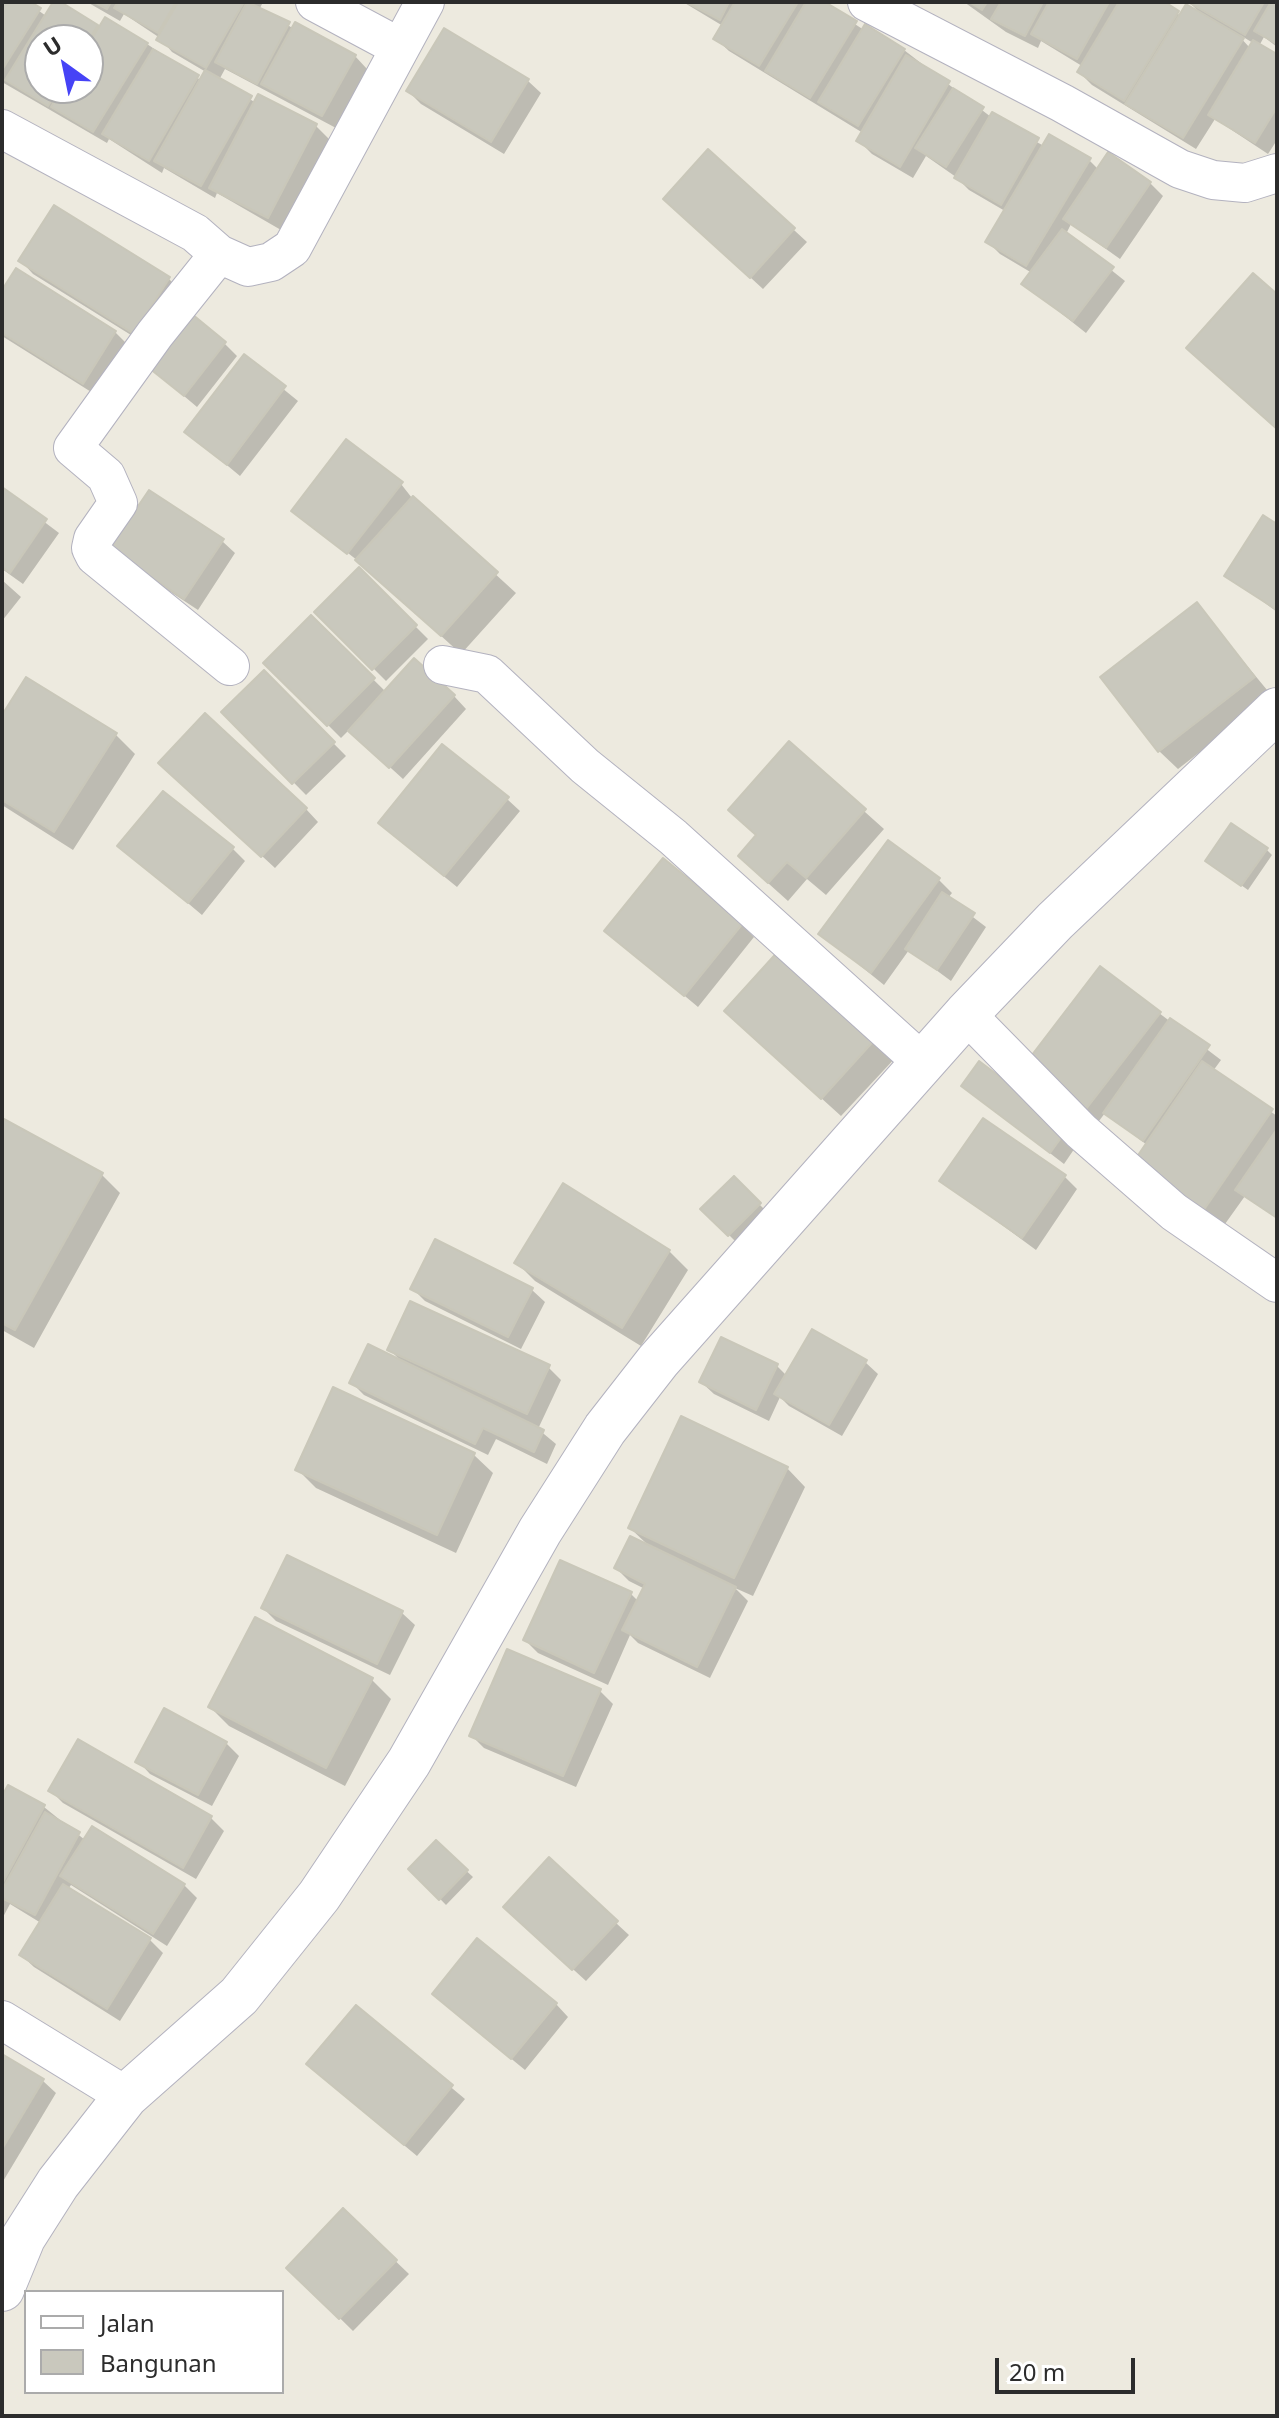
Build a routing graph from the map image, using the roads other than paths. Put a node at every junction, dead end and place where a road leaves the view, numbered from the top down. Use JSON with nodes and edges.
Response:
{"nodes":[{"id":1,"x":315,"y":2,"type":"edge"},
{"id":2,"x":425,"y":2,"type":"edge"},
{"id":3,"x":867,"y":2,"type":"edge"},
{"id":4,"x":399,"y":47,"type":"junction"},
{"id":5,"x":2,"y":129,"type":"edge"},
{"id":6,"x":1277,"y":173,"type":"edge"},
{"id":7,"x":219,"y":254,"type":"junction"},
{"id":8,"x":443,"y":665,"type":"dead end"},
{"id":9,"x":230,"y":666,"type":"dead end"},
{"id":10,"x":1277,"y":710,"type":"edge"},
{"id":11,"x":966,"y":1014,"type":"junction"},
{"id":12,"x":921,"y":1061,"type":"junction"},
{"id":13,"x":1277,"y":1283,"type":"edge"},
{"id":14,"x":2,"y":2020,"type":"edge"},
{"id":15,"x":126,"y":2096,"type":"junction"},
{"id":16,"x":2,"y":2289,"type":"edge"}],
"edges":[{"from":1,"to":4,"type":"street"},
{"from":2,"to":4,"type":"street"},
{"from":3,"to":6,"type":"street"},
{"from":4,"to":7,"type":"street"},
{"from":5,"to":7,"type":"street"},
{"from":7,"to":9,"type":"street"},
{"from":8,"to":12,"type":"street"},
{"from":10,"to":11,"type":"street"},
{"from":11,"to":12,"type":"street"},
{"from":11,"to":13,"type":"street"},
{"from":12,"to":15,"type":"street"},
{"from":14,"to":15,"type":"street"},
{"from":15,"to":16,"type":"street"}]}
